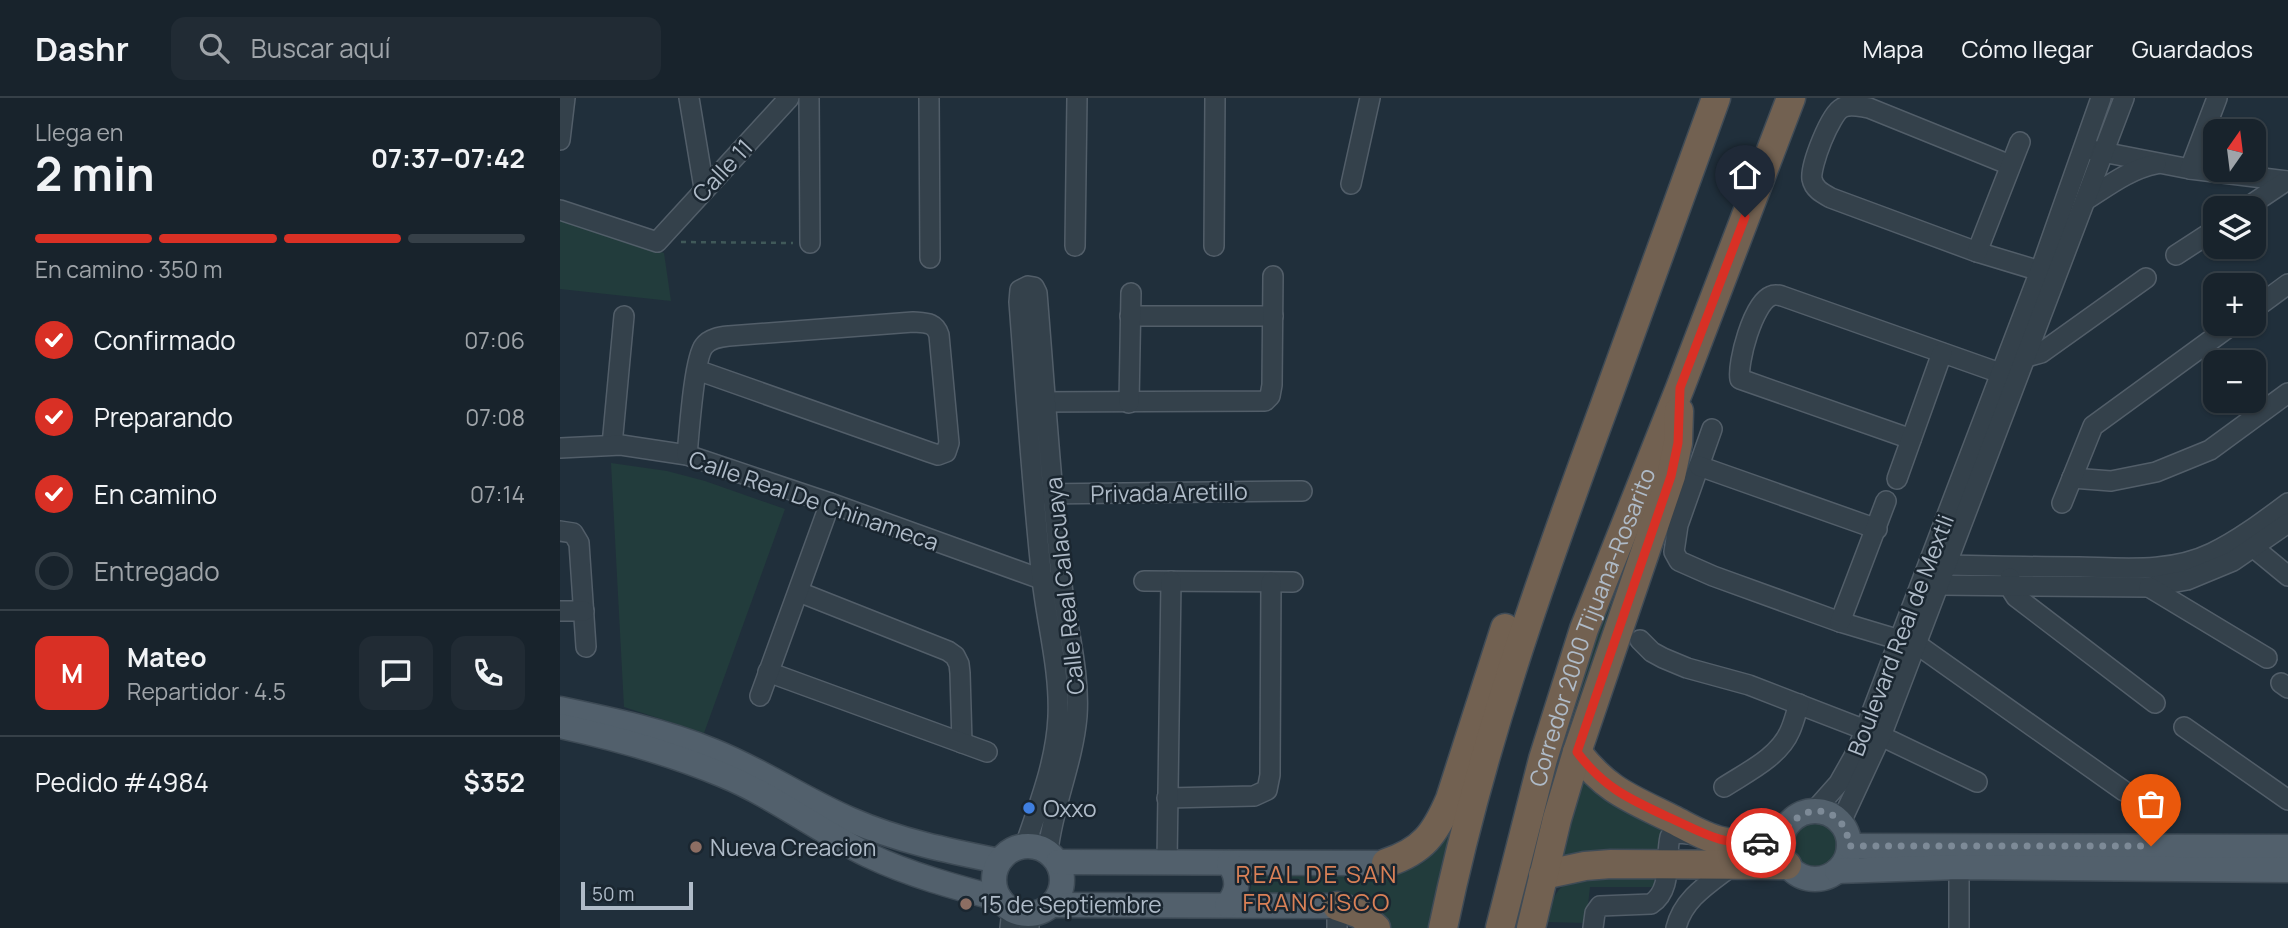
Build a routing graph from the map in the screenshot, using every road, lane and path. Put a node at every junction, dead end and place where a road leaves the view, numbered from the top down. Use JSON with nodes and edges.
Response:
{"nodes":[{"id":1,"x":689,"y":98,"type":"edge"},
{"id":2,"x":789,"y":98,"type":"edge"},
{"id":3,"x":809,"y":98,"type":"edge"},
{"id":4,"x":929,"y":98,"type":"edge"},
{"id":5,"x":1077,"y":98,"type":"edge"},
{"id":6,"x":1215,"y":98,"type":"edge"},
{"id":7,"x":1370,"y":98,"type":"edge"},
{"id":8,"x":1698,"y":98,"type":"edge"},
{"id":9,"x":1716,"y":98,"type":"edge"},
{"id":10,"x":1791,"y":98,"type":"edge"},
{"id":11,"x":2101,"y":98,"type":"edge"},
{"id":12,"x":2124,"y":98,"type":"edge"},
{"id":13,"x":2217,"y":98,"type":"edge"},
{"id":14,"x":563,"y":112,"type":"edge"},
{"id":15,"x":560,"y":140,"type":"edge"},
{"id":16,"x":2020,"y":142,"type":"dead end"},
{"id":17,"x":2094,"y":150,"type":"junction"},
{"id":18,"x":1696,"y":152,"type":"junction"},
{"id":19,"x":2157,"y":164,"type":"junction"},
{"id":20,"x":2011,"y":165,"type":"junction"},
{"id":21,"x":2190,"y":169,"type":"junction"},
{"id":22,"x":2287,"y":181,"type":"edge"},
{"id":23,"x":1352,"y":184,"type":"dead end"},
{"id":24,"x":704,"y":188,"type":"junction"},
{"id":25,"x":2264,"y":196,"type":"edge"},
{"id":26,"x":2086,"y":200,"type":"junction"},
{"id":27,"x":560,"y":210,"type":"edge"},
{"id":28,"x":2203,"y":237,"type":"edge"},
{"id":29,"x":657,"y":242,"type":"junction"},
{"id":30,"x":810,"y":243,"type":"joint"},
{"id":31,"x":1075,"y":246,"type":"dead end"},
{"id":32,"x":1214,"y":246,"type":"dead end"},
{"id":33,"x":1977,"y":252,"type":"junction"},
{"id":34,"x":2176,"y":255,"type":"dead end"},
{"id":35,"x":930,"y":258,"type":"dead end"},
{"id":36,"x":2039,"y":271,"type":"junction"},
{"id":37,"x":1273,"y":276,"type":"dead end"},
{"id":38,"x":2146,"y":278,"type":"dead end"},
{"id":39,"x":2288,"y":284,"type":"edge"},
{"id":40,"x":1131,"y":293,"type":"dead end"},
{"id":41,"x":2266,"y":300,"type":"edge"},
{"id":42,"x":624,"y":316,"type":"dead end"},
{"id":43,"x":1130,"y":316,"type":"junction"},
{"id":44,"x":1273,"y":316,"type":"junction"},
{"id":45,"x":2217,"y":336,"type":"edge"},
{"id":46,"x":1941,"y":353,"type":"junction"},
{"id":47,"x":2023,"y":358,"type":"junction"},
{"id":48,"x":1619,"y":368,"type":"junction"},
{"id":49,"x":697,"y":370,"type":"junction"},
{"id":50,"x":2000,"y":373,"type":"junction"},
{"id":51,"x":1680,"y":388,"type":"junction"},
{"id":52,"x":2288,"y":393,"type":"edge"},
{"id":53,"x":1036,"y":402,"type":"junction"},
{"id":54,"x":1129,"y":402,"type":"junction"},
{"id":55,"x":1713,"y":429,"type":"dead end"},
{"id":56,"x":1911,"y":439,"type":"junction"},
{"id":57,"x":612,"y":445,"type":"junction"},
{"id":58,"x":560,"y":448,"type":"edge"},
{"id":59,"x":1979,"y":454,"type":"junction"},
{"id":60,"x":687,"y":455,"type":"junction"},
{"id":61,"x":1699,"y":466,"type":"junction"},
{"id":62,"x":2071,"y":478,"type":"junction"},
{"id":63,"x":1897,"y":479,"type":"dead end"},
{"id":64,"x":1303,"y":491,"type":"dead end"},
{"id":65,"x":1044,"y":494,"type":"junction"},
{"id":66,"x":1886,"y":501,"type":"dead end"},
{"id":67,"x":830,"y":503,"type":"junction"},
{"id":68,"x":2062,"y":503,"type":"dead end"},
{"id":69,"x":2288,"y":503,"type":"edge"},
{"id":70,"x":2288,"y":523,"type":"edge"},
{"id":71,"x":1877,"y":529,"type":"junction"},
{"id":72,"x":560,"y":531,"type":"edge"},
{"id":73,"x":2254,"y":548,"type":"junction"},
{"id":74,"x":1938,"y":562,"type":"junction"},
{"id":75,"x":2010,"y":576,"type":"junction"},
{"id":76,"x":2288,"y":576,"type":"edge"},
{"id":77,"x":1042,"y":580,"type":"junction"},
{"id":78,"x":1144,"y":581,"type":"dead end"},
{"id":79,"x":1171,"y":581,"type":"junction"},
{"id":80,"x":1931,"y":581,"type":"junction"},
{"id":81,"x":1271,"y":582,"type":"junction"},
{"id":82,"x":1293,"y":582,"type":"dead end"},
{"id":83,"x":1062,"y":586,"type":"junction"},
{"id":84,"x":2149,"y":587,"type":"junction"},
{"id":85,"x":799,"y":592,"type":"junction"},
{"id":86,"x":560,"y":611,"type":"edge"},
{"id":87,"x":584,"y":611,"type":"junction"},
{"id":88,"x":1840,"y":622,"type":"junction"},
{"id":89,"x":1640,"y":640,"type":"dead end"},
{"id":90,"x":1907,"y":641,"type":"junction"},
{"id":91,"x":586,"y":647,"type":"dead end"},
{"id":92,"x":2267,"y":658,"type":"dead end"},
{"id":93,"x":768,"y":672,"type":"junction"},
{"id":94,"x":760,"y":696,"type":"dead end"},
{"id":95,"x":2155,"y":703,"type":"dead end"},
{"id":96,"x":1799,"y":704,"type":"junction"},
{"id":97,"x":560,"y":709,"type":"edge"},
{"id":98,"x":560,"y":726,"type":"edge"},
{"id":99,"x":2185,"y":727,"type":"dead end"},
{"id":100,"x":1873,"y":733,"type":"junction"},
{"id":101,"x":962,"y":743,"type":"junction"},
{"id":102,"x":987,"y":752,"type":"dead end"},
{"id":103,"x":1577,"y":752,"type":"junction"},
{"id":104,"x":1977,"y":782,"type":"dead end"},
{"id":105,"x":1724,"y":787,"type":"dead end"},
{"id":106,"x":2124,"y":791,"type":"dead end"},
{"id":107,"x":1167,"y":798,"type":"junction"},
{"id":108,"x":2288,"y":800,"type":"edge"},
{"id":109,"x":1815,"y":810,"type":"junction"},
{"id":110,"x":1840,"y":822,"type":"junction"},
{"id":111,"x":1706,"y":836,"type":"junction"},
{"id":112,"x":1849,"y":846,"type":"junction"},
{"id":113,"x":2288,"y":847,"type":"edge"},
{"id":114,"x":1043,"y":853,"type":"junction"},
{"id":115,"x":1784,"y":854,"type":"junction"},
{"id":116,"x":999,"y":861,"type":"junction"},
{"id":117,"x":1167,"y":863,"type":"junction"},
{"id":118,"x":1229,"y":863,"type":"junction"},
{"id":119,"x":1386,"y":863,"type":"joint"},
{"id":120,"x":1668,"y":864,"type":"junction"},
{"id":121,"x":1733,"y":865,"type":"junction"},
{"id":122,"x":1959,"y":867,"type":"junction"},
{"id":123,"x":2288,"y":870,"type":"edge"},
{"id":124,"x":1837,"y":871,"type":"junction"},
{"id":125,"x":1543,"y":875,"type":"junction"},
{"id":126,"x":1168,"y":904,"type":"junction"},
{"id":127,"x":1052,"y":905,"type":"junction"},
{"id":128,"x":1227,"y":905,"type":"junction"},
{"id":129,"x":1016,"y":916,"type":"edge"},
{"id":130,"x":1337,"y":917,"type":"edge"},
{"id":131,"x":1376,"y":928,"type":"edge"},
{"id":132,"x":1443,"y":928,"type":"edge"},
{"id":133,"x":1500,"y":928,"type":"edge"},
{"id":134,"x":1531,"y":928,"type":"edge"},
{"id":135,"x":1593,"y":928,"type":"edge"},
{"id":136,"x":1676,"y":928,"type":"edge"},
{"id":137,"x":1959,"y":928,"type":"edge"}],
"edges":[{"from":1,"to":24,"type":"street"},
{"from":2,"to":24,"type":"street","name":"Calle 11"},
{"from":3,"to":30,"type":"street"},
{"from":4,"to":35,"type":"street"},
{"from":5,"to":31,"type":"street"},
{"from":6,"to":32,"type":"street"},
{"from":7,"to":23,"type":"street"},
{"from":8,"to":18,"type":"highway"},
{"from":9,"to":18,"type":"highway"},
{"from":10,"to":51,"type":"highway","name":"Corredor 2000 Tijuana-Rosarito"},
{"from":11,"to":17,"type":"street","name":"Boulevard Real de Mextli"},
{"from":12,"to":17,"type":"street","name":"Boulevard Real de Mextli"},
{"from":13,"to":21,"type":"street"},
{"from":14,"to":15,"type":"street"},
{"from":16,"to":20,"type":"street"},
{"from":17,"to":19,"type":"street"},
{"from":17,"to":26,"type":"street","name":"Boulevard Real de Mextli"},
{"from":17,"to":36,"type":"street","name":"Boulevard Real de Mextli"},
{"from":18,"to":48,"type":"highway"},
{"from":19,"to":21,"type":"street"},
{"from":19,"to":26,"type":"street"},
{"from":20,"to":33,"type":"street"},
{"from":20,"to":33,"type":"street"},
{"from":21,"to":22,"type":"street"},
{"from":22,"to":25,"type":"street"},
{"from":24,"to":29,"type":"street","name":"Calle 11"},
{"from":26,"to":47,"type":"street","name":"Boulevard Real de Mextli"},
{"from":27,"to":29,"type":"street"},
{"from":28,"to":34,"type":"street"},
{"from":29,"to":30,"type":"path"},
{"from":33,"to":36,"type":"street"},
{"from":36,"to":50,"type":"street","name":"Boulevard Real de Mextli"},
{"from":37,"to":44,"type":"street"},
{"from":38,"to":47,"type":"street"},
{"from":39,"to":41,"type":"street"},
{"from":40,"to":43,"type":"street"},
{"from":42,"to":57,"type":"street"},
{"from":43,"to":44,"type":"street"},
{"from":43,"to":54,"type":"street"},
{"from":44,"to":54,"type":"street"},
{"from":45,"to":62,"type":"street"},
{"from":46,"to":50,"type":"street"},
{"from":46,"to":56,"type":"street"},
{"from":46,"to":56,"type":"street"},
{"from":47,"to":59,"type":"street","name":"Boulevard Real de Mextli"},
{"from":48,"to":119,"type":"highway"},
{"from":48,"to":132,"type":"highway"},
{"from":49,"to":49,"type":"street"},
{"from":49,"to":60,"type":"street"},
{"from":50,"to":59,"type":"street","name":"Boulevard Real de Mextli"},
{"from":51,"to":103,"type":"highway"},
{"from":51,"to":133,"type":"highway","name":"Corredor 2000 Tijuana-Rosarito"},
{"from":52,"to":62,"type":"street"},
{"from":53,"to":53,"type":"street"},
{"from":53,"to":54,"type":"street"},
{"from":53,"to":65,"type":"street","name":"Calle Real Calacuaya"},
{"from":55,"to":61,"type":"street"},
{"from":56,"to":63,"type":"street"},
{"from":57,"to":58,"type":"street","name":"Calle Real De Chinameca"},
{"from":57,"to":60,"type":"street","name":"Calle Real De Chinameca"},
{"from":59,"to":74,"type":"street","name":"Boulevard Real de Mextli"},
{"from":60,"to":67,"type":"street","name":"Calle Real De Chinameca"},
{"from":61,"to":71,"type":"street"},
{"from":61,"to":88,"type":"street"},
{"from":62,"to":68,"type":"street"},
{"from":64,"to":65,"type":"street","name":"Privada Aretillo"},
{"from":65,"to":77,"type":"street","name":"Calle Real Calacuaya"},
{"from":65,"to":83,"type":"street","name":"Calle Real Calacuaya"},
{"from":66,"to":71,"type":"street"},
{"from":67,"to":77,"type":"street","name":"Calle Real De Chinameca"},
{"from":67,"to":85,"type":"street"},
{"from":69,"to":75,"type":"street"},
{"from":70,"to":73,"type":"street"},
{"from":71,"to":88,"type":"street"},
{"from":72,"to":87,"type":"street"},
{"from":73,"to":76,"type":"street"},
{"from":73,"to":84,"type":"street"},
{"from":74,"to":75,"type":"street"},
{"from":74,"to":80,"type":"street","name":"Boulevard Real de Mextli"},
{"from":75,"to":80,"type":"street"},
{"from":75,"to":84,"type":"street"},
{"from":75,"to":95,"type":"street"},
{"from":77,"to":83,"type":"street","name":"Calle Real De Chinameca"},
{"from":77,"to":114,"type":"street","name":"Calle Real Calacuaya"},
{"from":78,"to":79,"type":"street"},
{"from":79,"to":81,"type":"street"},
{"from":79,"to":107,"type":"street"},
{"from":80,"to":90,"type":"street","name":"Boulevard Real de Mextli"},
{"from":81,"to":82,"type":"street"},
{"from":81,"to":107,"type":"street"},
{"from":83,"to":114,"type":"street","name":"Calle Real Calacuaya"},
{"from":84,"to":92,"type":"street"},
{"from":85,"to":93,"type":"street"},
{"from":85,"to":101,"type":"street"},
{"from":86,"to":87,"type":"street"},
{"from":87,"to":91,"type":"street"},
{"from":88,"to":90,"type":"street"},
{"from":89,"to":96,"type":"street"},
{"from":90,"to":100,"type":"street","name":"Boulevard Real de Mextli"},
{"from":90,"to":106,"type":"street"},
{"from":93,"to":94,"type":"street"},
{"from":93,"to":101,"type":"street"},
{"from":96,"to":100,"type":"street"},
{"from":96,"to":105,"type":"street"},
{"from":97,"to":116,"type":"main road"},
{"from":98,"to":129,"type":"main road"},
{"from":99,"to":108,"type":"street"},
{"from":100,"to":104,"type":"street"},
{"from":100,"to":109,"type":"street","name":"Boulevard Real de Mextli"},
{"from":100,"to":110,"type":"street","name":"Boulevard Real de Mextli"},
{"from":101,"to":102,"type":"street"},
{"from":103,"to":111,"type":"highway"},
{"from":103,"to":125,"type":"highway"},
{"from":107,"to":117,"type":"street"},
{"from":109,"to":110,"type":"main road"},
{"from":109,"to":115,"type":"main road"},
{"from":110,"to":112,"type":"main road"},
{"from":111,"to":115,"type":"highway"},
{"from":111,"to":120,"type":"street"},
{"from":112,"to":113,"type":"main road"},
{"from":112,"to":124,"type":"main road"},
{"from":114,"to":116,"type":"main road"},
{"from":114,"to":117,"type":"main road"},
{"from":114,"to":127,"type":"main road"},
{"from":115,"to":121,"type":"highway"},
{"from":115,"to":124,"type":"main road"},
{"from":116,"to":129,"type":"main road"},
{"from":117,"to":118,"type":"main road"},
{"from":117,"to":126,"type":"main road"},
{"from":118,"to":119,"type":"main road"},
{"from":118,"to":128,"type":"main road"},
{"from":120,"to":121,"type":"highway"},
{"from":120,"to":125,"type":"highway"},
{"from":120,"to":135,"type":"street"},
{"from":121,"to":136,"type":"street"},
{"from":122,"to":123,"type":"main road"},
{"from":122,"to":124,"type":"main road"},
{"from":122,"to":137,"type":"street"},
{"from":125,"to":134,"type":"highway"},
{"from":126,"to":127,"type":"main road"},
{"from":126,"to":128,"type":"main road"},
{"from":127,"to":129,"type":"main road"},
{"from":128,"to":130,"type":"main road"},
{"from":130,"to":131,"type":"highway"}]}
